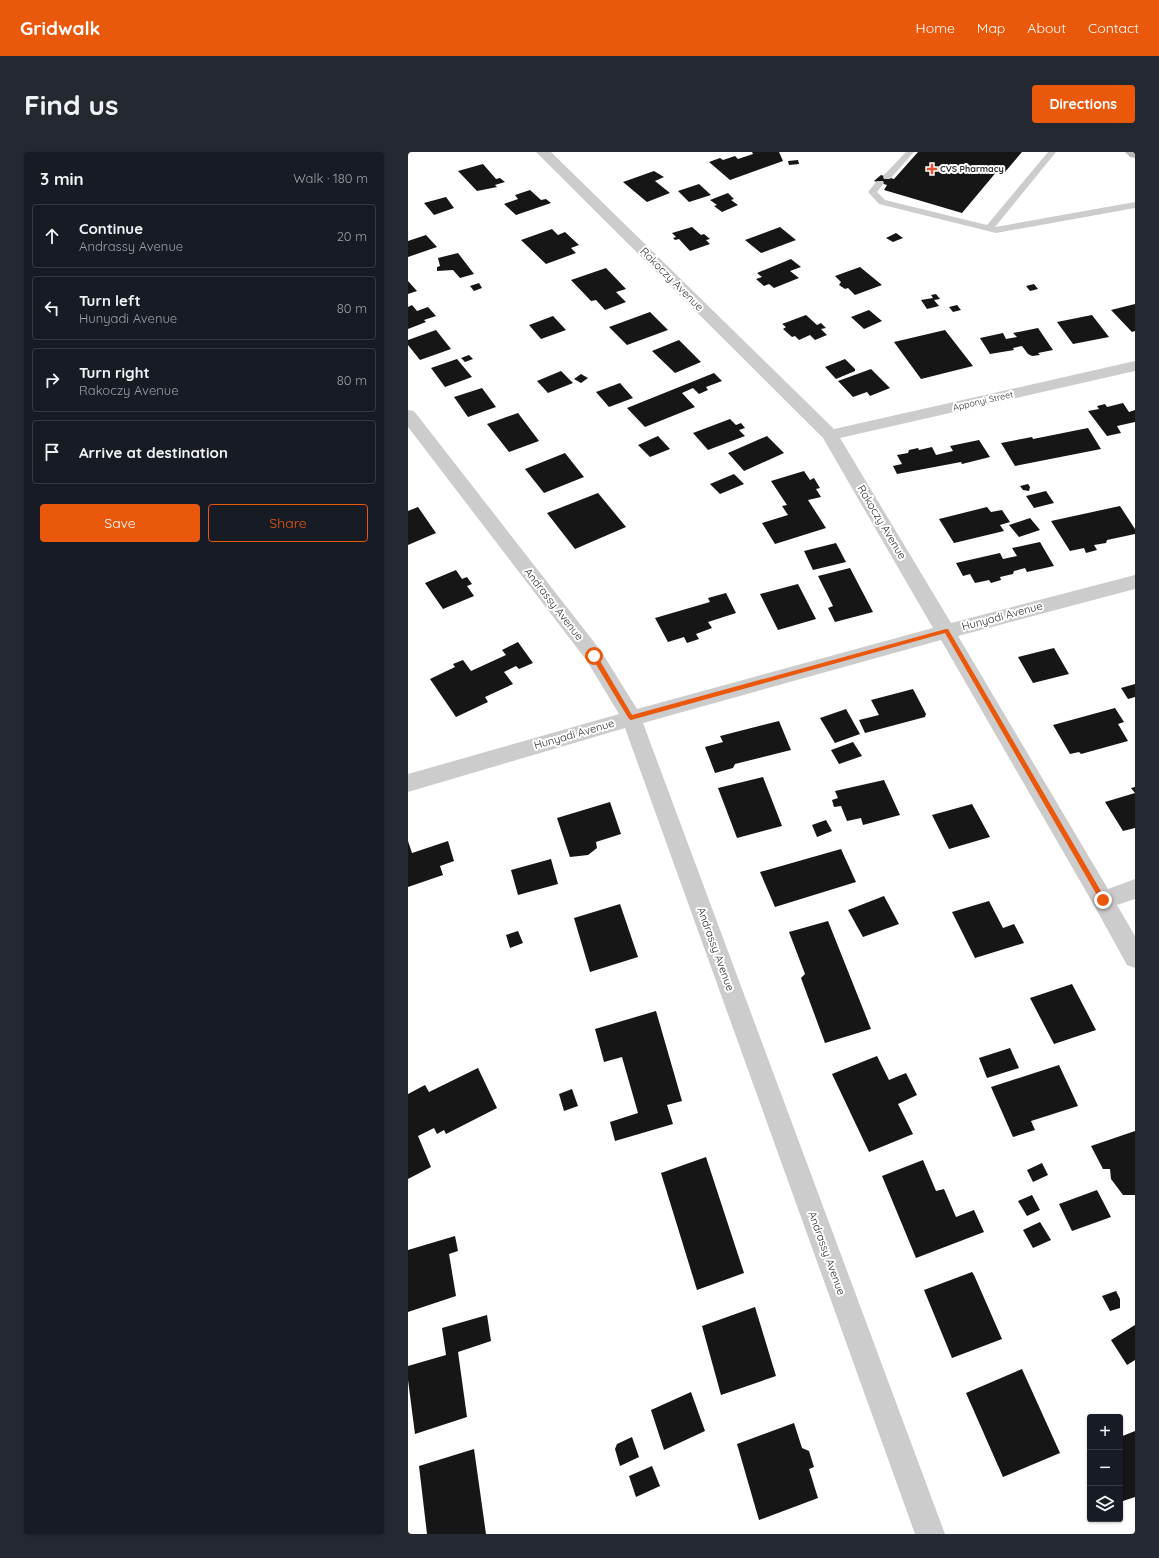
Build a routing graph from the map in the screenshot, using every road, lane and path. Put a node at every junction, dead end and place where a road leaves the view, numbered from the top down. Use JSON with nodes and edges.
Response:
{"nodes":[{"id":1,"x":543,"y":152,"type":"edge"},
{"id":2,"x":910,"y":152,"type":"edge"},
{"id":3,"x":1132,"y":152,"type":"edge"},
{"id":4,"x":1048,"y":153,"type":"edge"},
{"id":5,"x":1135,"y":154,"type":"edge"},
{"id":6,"x":1135,"y":205,"type":"edge"},
{"id":7,"x":989,"y":228,"type":"junction"},
{"id":8,"x":1135,"y":366,"type":"edge"},
{"id":9,"x":408,"y":415,"type":"edge"},
{"id":10,"x":830,"y":435,"type":"junction"},
{"id":11,"x":1135,"y":582,"type":"edge"},
{"id":12,"x":946,"y":631,"type":"junction"},
{"id":13,"x":631,"y":717,"type":"junction"},
{"id":14,"x":408,"y":783,"type":"edge"},
{"id":15,"x":1135,"y":889,"type":"edge"},
{"id":16,"x":1103,"y":900,"type":"junction"},
{"id":17,"x":1135,"y":958,"type":"edge"},
{"id":18,"x":930,"y":1534,"type":"edge"}],
"edges":[{"from":1,"to":10,"type":"street","name":"Rakoczy Avenue"},
{"from":2,"to":7,"type":"lane"},
{"from":3,"to":5,"type":"street"},
{"from":4,"to":7,"type":"lane"},
{"from":6,"to":7,"type":"lane"},
{"from":8,"to":10,"type":"street","name":"Apponyi Street"},
{"from":9,"to":13,"type":"street","name":"Andrassy Avenue"},
{"from":10,"to":12,"type":"street","name":"Rakoczy Avenue"},
{"from":11,"to":12,"type":"street","name":"Hunyadi Avenue"},
{"from":12,"to":13,"type":"street","name":"Hunyadi Avenue"},
{"from":12,"to":16,"type":"street","name":"Rakoczy Avenue"},
{"from":13,"to":14,"type":"street","name":"Hunyadi Avenue"},
{"from":13,"to":18,"type":"street","name":"Andrassy Avenue"},
{"from":15,"to":16,"type":"street"},
{"from":16,"to":17,"type":"street","name":"Rakoczy Avenue"}]}
